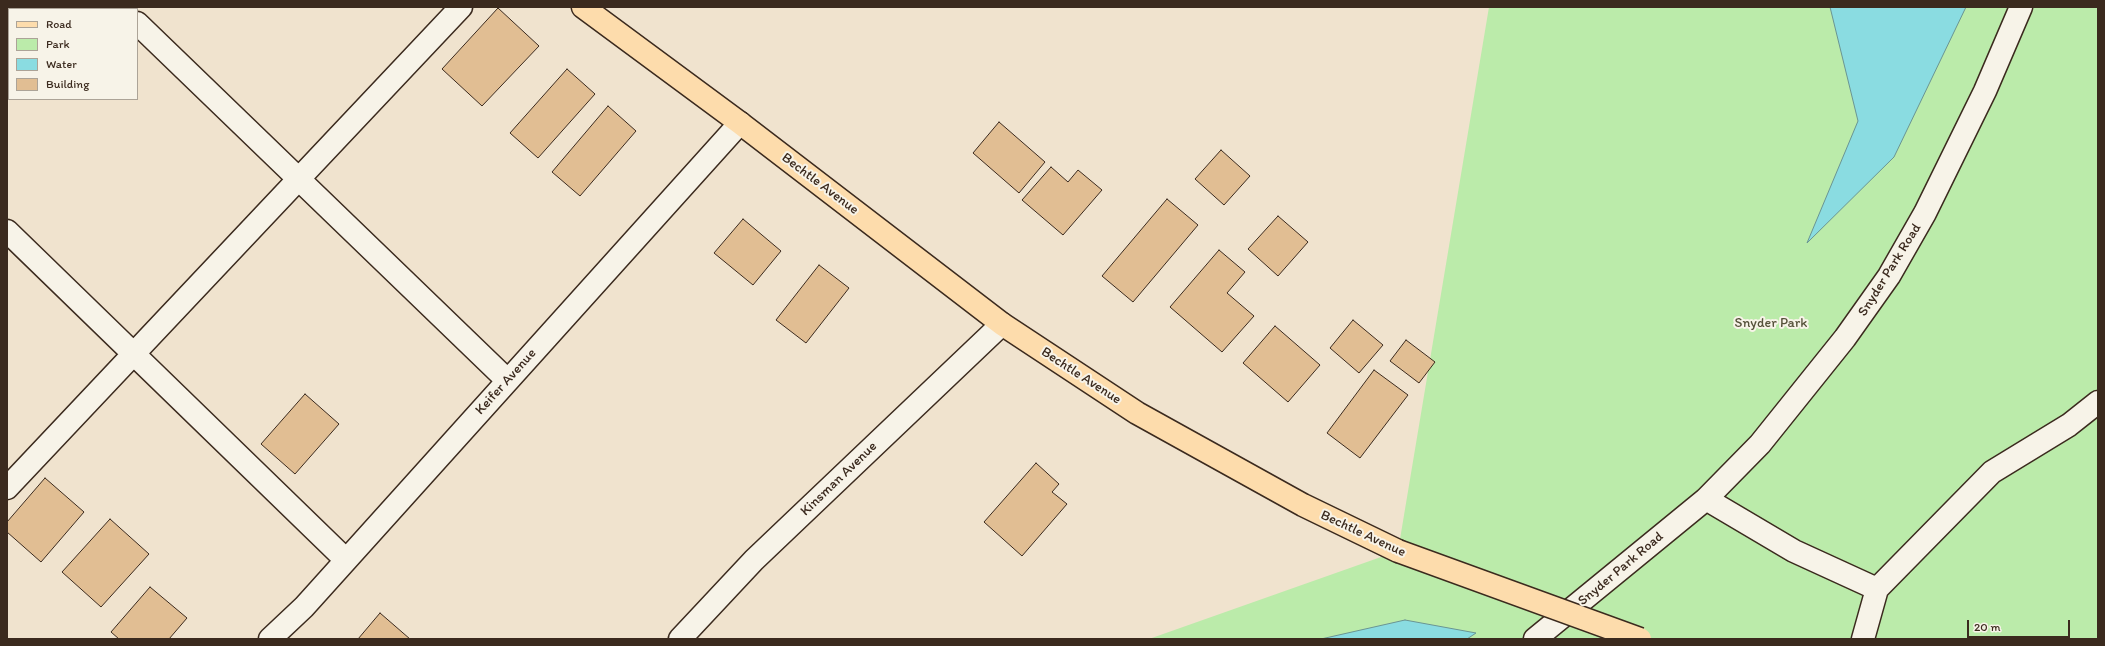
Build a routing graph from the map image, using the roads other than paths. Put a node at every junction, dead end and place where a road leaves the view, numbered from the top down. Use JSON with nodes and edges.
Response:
{"nodes":[{"id":1,"x":461,"y":7,"type":"edge"},
{"id":2,"x":583,"y":7,"type":"edge"},
{"id":3,"x":2021,"y":7,"type":"edge"},
{"id":4,"x":138,"y":24,"type":"edge"},
{"id":5,"x":740,"y":123,"type":"junction"},
{"id":6,"x":299,"y":179,"type":"junction"},
{"id":7,"x":7,"y":230,"type":"edge"},
{"id":8,"x":1002,"y":324,"type":"junction"},
{"id":9,"x":134,"y":354,"type":"junction"},
{"id":10,"x":507,"y":380,"type":"junction"},
{"id":11,"x":2098,"y":402,"type":"edge"},
{"id":12,"x":7,"y":488,"type":"edge"},
{"id":13,"x":1706,"y":499,"type":"junction"},
{"id":14,"x":346,"y":560,"type":"junction"},
{"id":15,"x":1877,"y":589,"type":"junction"},
{"id":16,"x":270,"y":639,"type":"edge"},
{"id":17,"x":680,"y":639,"type":"edge"},
{"id":18,"x":1536,"y":639,"type":"edge"},
{"id":19,"x":1640,"y":639,"type":"edge"},
{"id":20,"x":1863,"y":639,"type":"edge"}],
"edges":[{"from":1,"to":6,"type":"street"},
{"from":2,"to":5,"type":"main road","name":"Bechtle Avenue"},
{"from":3,"to":13,"type":"street","name":"Snyder Park Road"},
{"from":4,"to":6,"type":"street"},
{"from":5,"to":8,"type":"main road","name":"Bechtle Avenue"},
{"from":5,"to":10,"type":"street","name":"Keifer Avenue"},
{"from":6,"to":9,"type":"street"},
{"from":6,"to":10,"type":"street"},
{"from":7,"to":9,"type":"street"},
{"from":8,"to":17,"type":"street","name":"Kinsman Avenue"},
{"from":8,"to":19,"type":"main road","name":"Bechtle Avenue","bridge":true},
{"from":9,"to":12,"type":"street"},
{"from":9,"to":14,"type":"street"},
{"from":10,"to":14,"type":"street","name":"Keifer Avenue"},
{"from":11,"to":15,"type":"street"},
{"from":13,"to":15,"type":"street"},
{"from":13,"to":18,"type":"street","name":"Snyder Park Road"},
{"from":14,"to":16,"type":"street","name":"Keifer Avenue"},
{"from":15,"to":20,"type":"street"}]}
